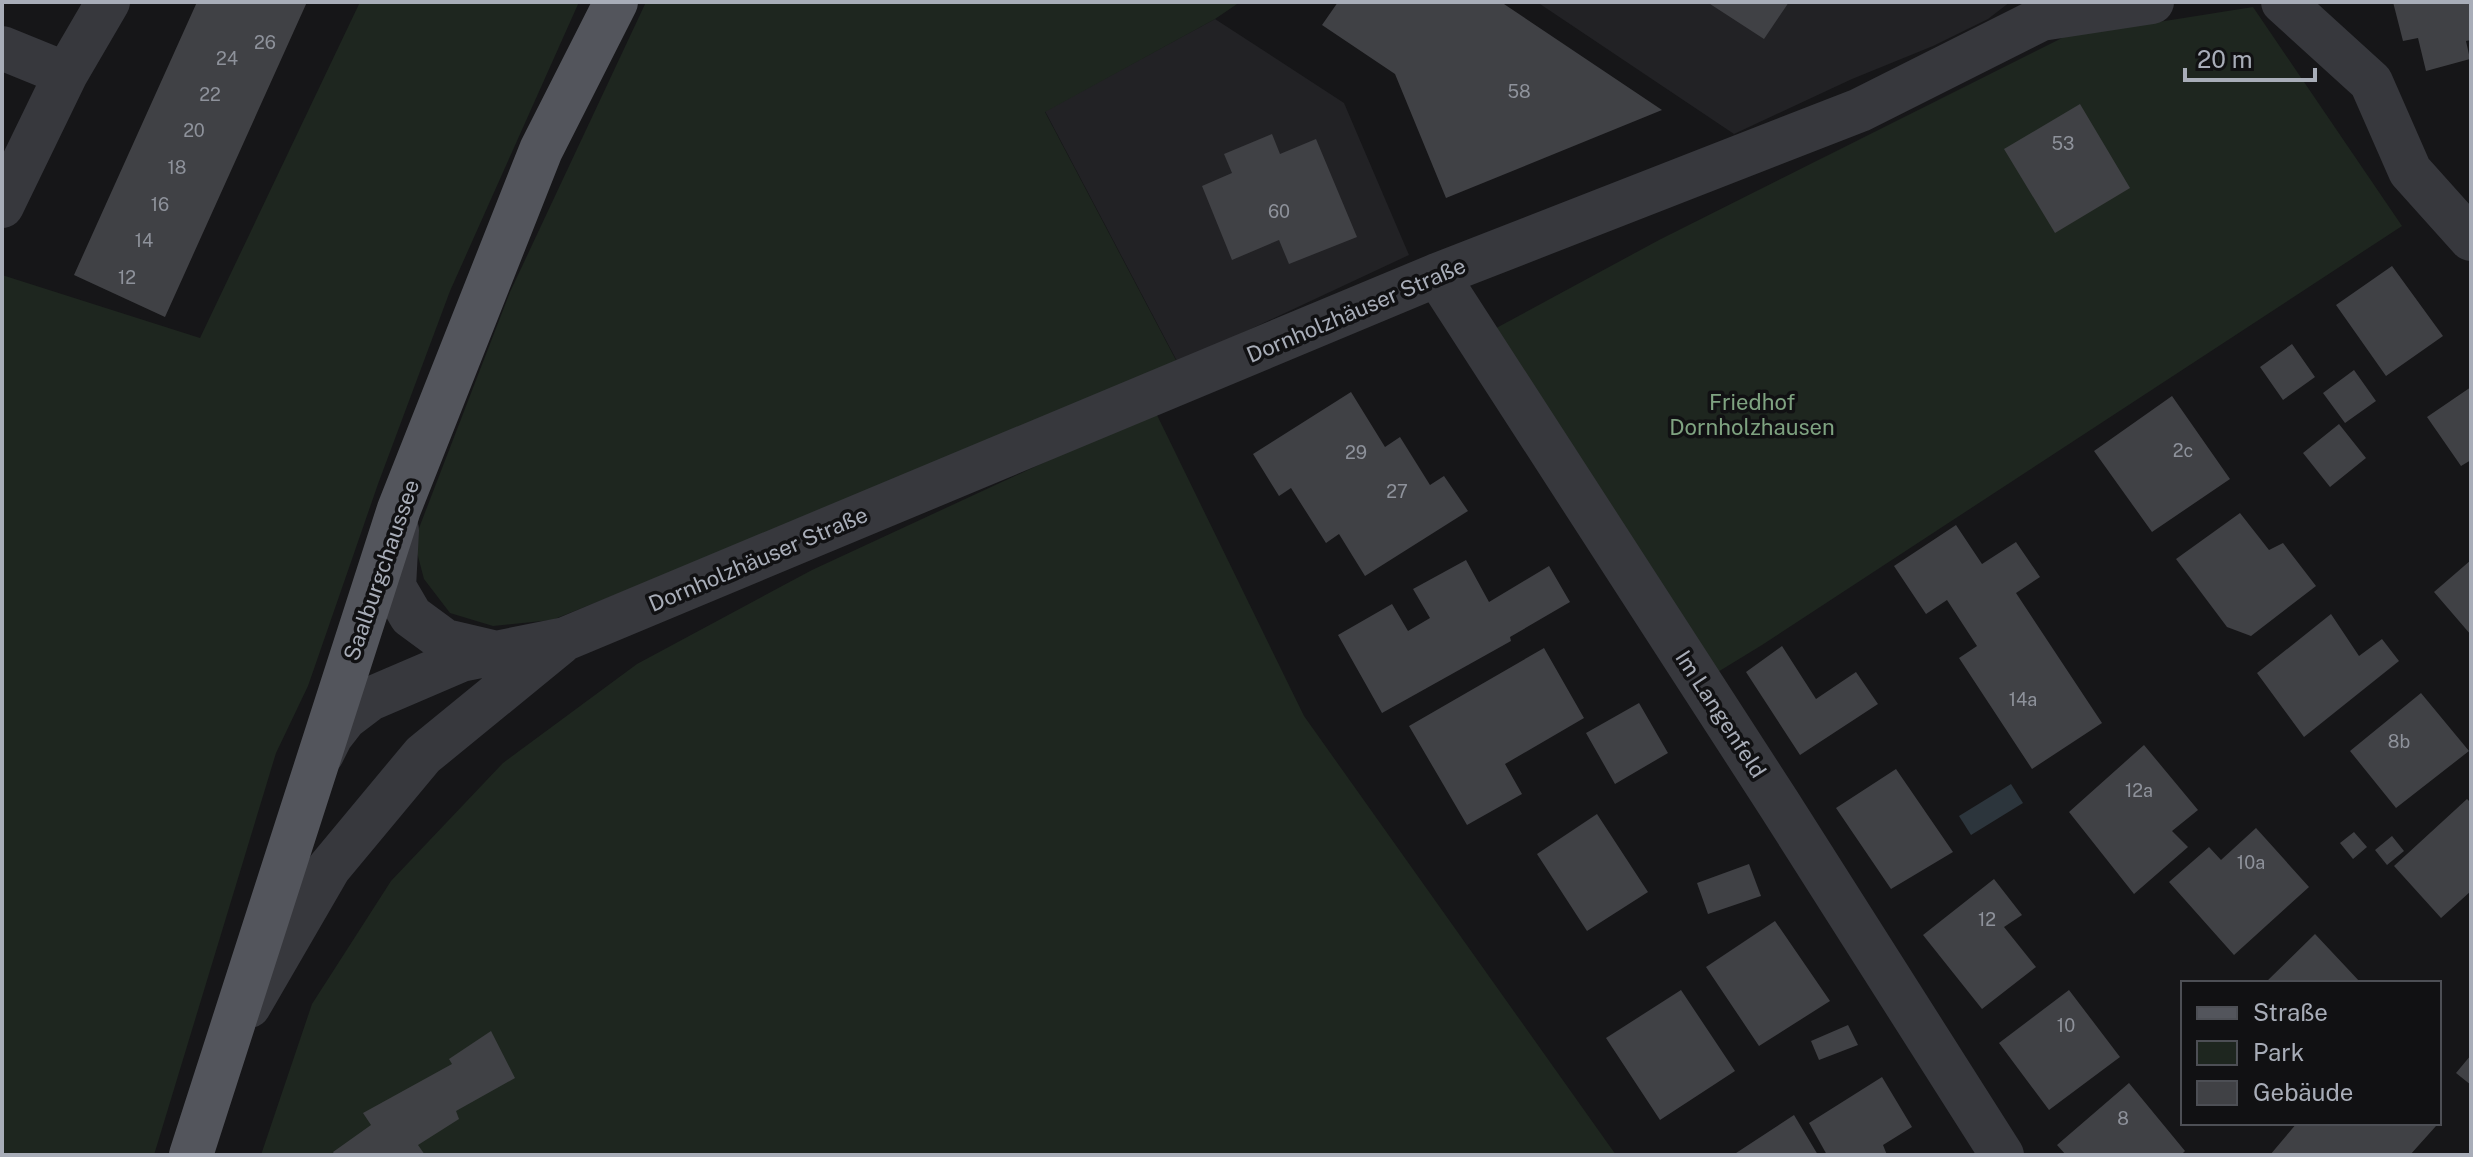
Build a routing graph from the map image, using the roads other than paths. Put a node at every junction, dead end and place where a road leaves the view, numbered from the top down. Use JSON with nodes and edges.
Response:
{"nodes":[{"id":1,"x":108,"y":2,"type":"edge"},
{"id":2,"x":616,"y":2,"type":"edge"},
{"id":3,"x":2152,"y":2,"type":"edge"},
{"id":4,"x":2283,"y":2,"type":"edge"},
{"id":5,"x":2045,"y":10,"type":"edge"},
{"id":6,"x":2,"y":48,"type":"edge"},
{"id":7,"x":66,"y":74,"type":"junction"},
{"id":8,"x":2,"y":206,"type":"edge"},
{"id":9,"x":2471,"y":239,"type":"edge"},
{"id":10,"x":1437,"y":275,"type":"junction"},
{"id":11,"x":399,"y":509,"type":"junction"},
{"id":12,"x":565,"y":639,"type":"junction"},
{"id":13,"x":492,"y":652,"type":"junction"},
{"id":14,"x":317,"y":764,"type":"junction"},
{"id":15,"x":222,"y":1053,"type":"junction"},
{"id":16,"x":191,"y":1155,"type":"edge"},
{"id":17,"x":2002,"y":1155,"type":"edge"}],
"edges":[{"from":1,"to":7,"type":"street"},
{"from":2,"to":11,"type":"main road","name":"Saalburgchaussee"},
{"from":3,"to":5,"type":"street","name":"Dornholzhäuser Straße"},
{"from":4,"to":9,"type":"street"},
{"from":5,"to":10,"type":"street","name":"Dornholzhäuser Straße"},
{"from":6,"to":7,"type":"street"},
{"from":7,"to":8,"type":"street"},
{"from":10,"to":12,"type":"street","name":"Dornholzhäuser Straße"},
{"from":10,"to":17,"type":"street","name":"Im Langenfeld"},
{"from":11,"to":13,"type":"street","name":"Dornholzhäuser Straße"},
{"from":11,"to":14,"type":"main road","name":"Saalburgchaussee"},
{"from":12,"to":13,"type":"street","name":"Dornholzhäuser Straße"},
{"from":12,"to":15,"type":"street","name":"Dornholzhäuser Straße"},
{"from":13,"to":14,"type":"street","name":"Dornholzhäuser Straße"},
{"from":14,"to":15,"type":"main road","name":"Saalburgchaussee"},
{"from":15,"to":16,"type":"main road","name":"Saalburgchaussee"}]}
